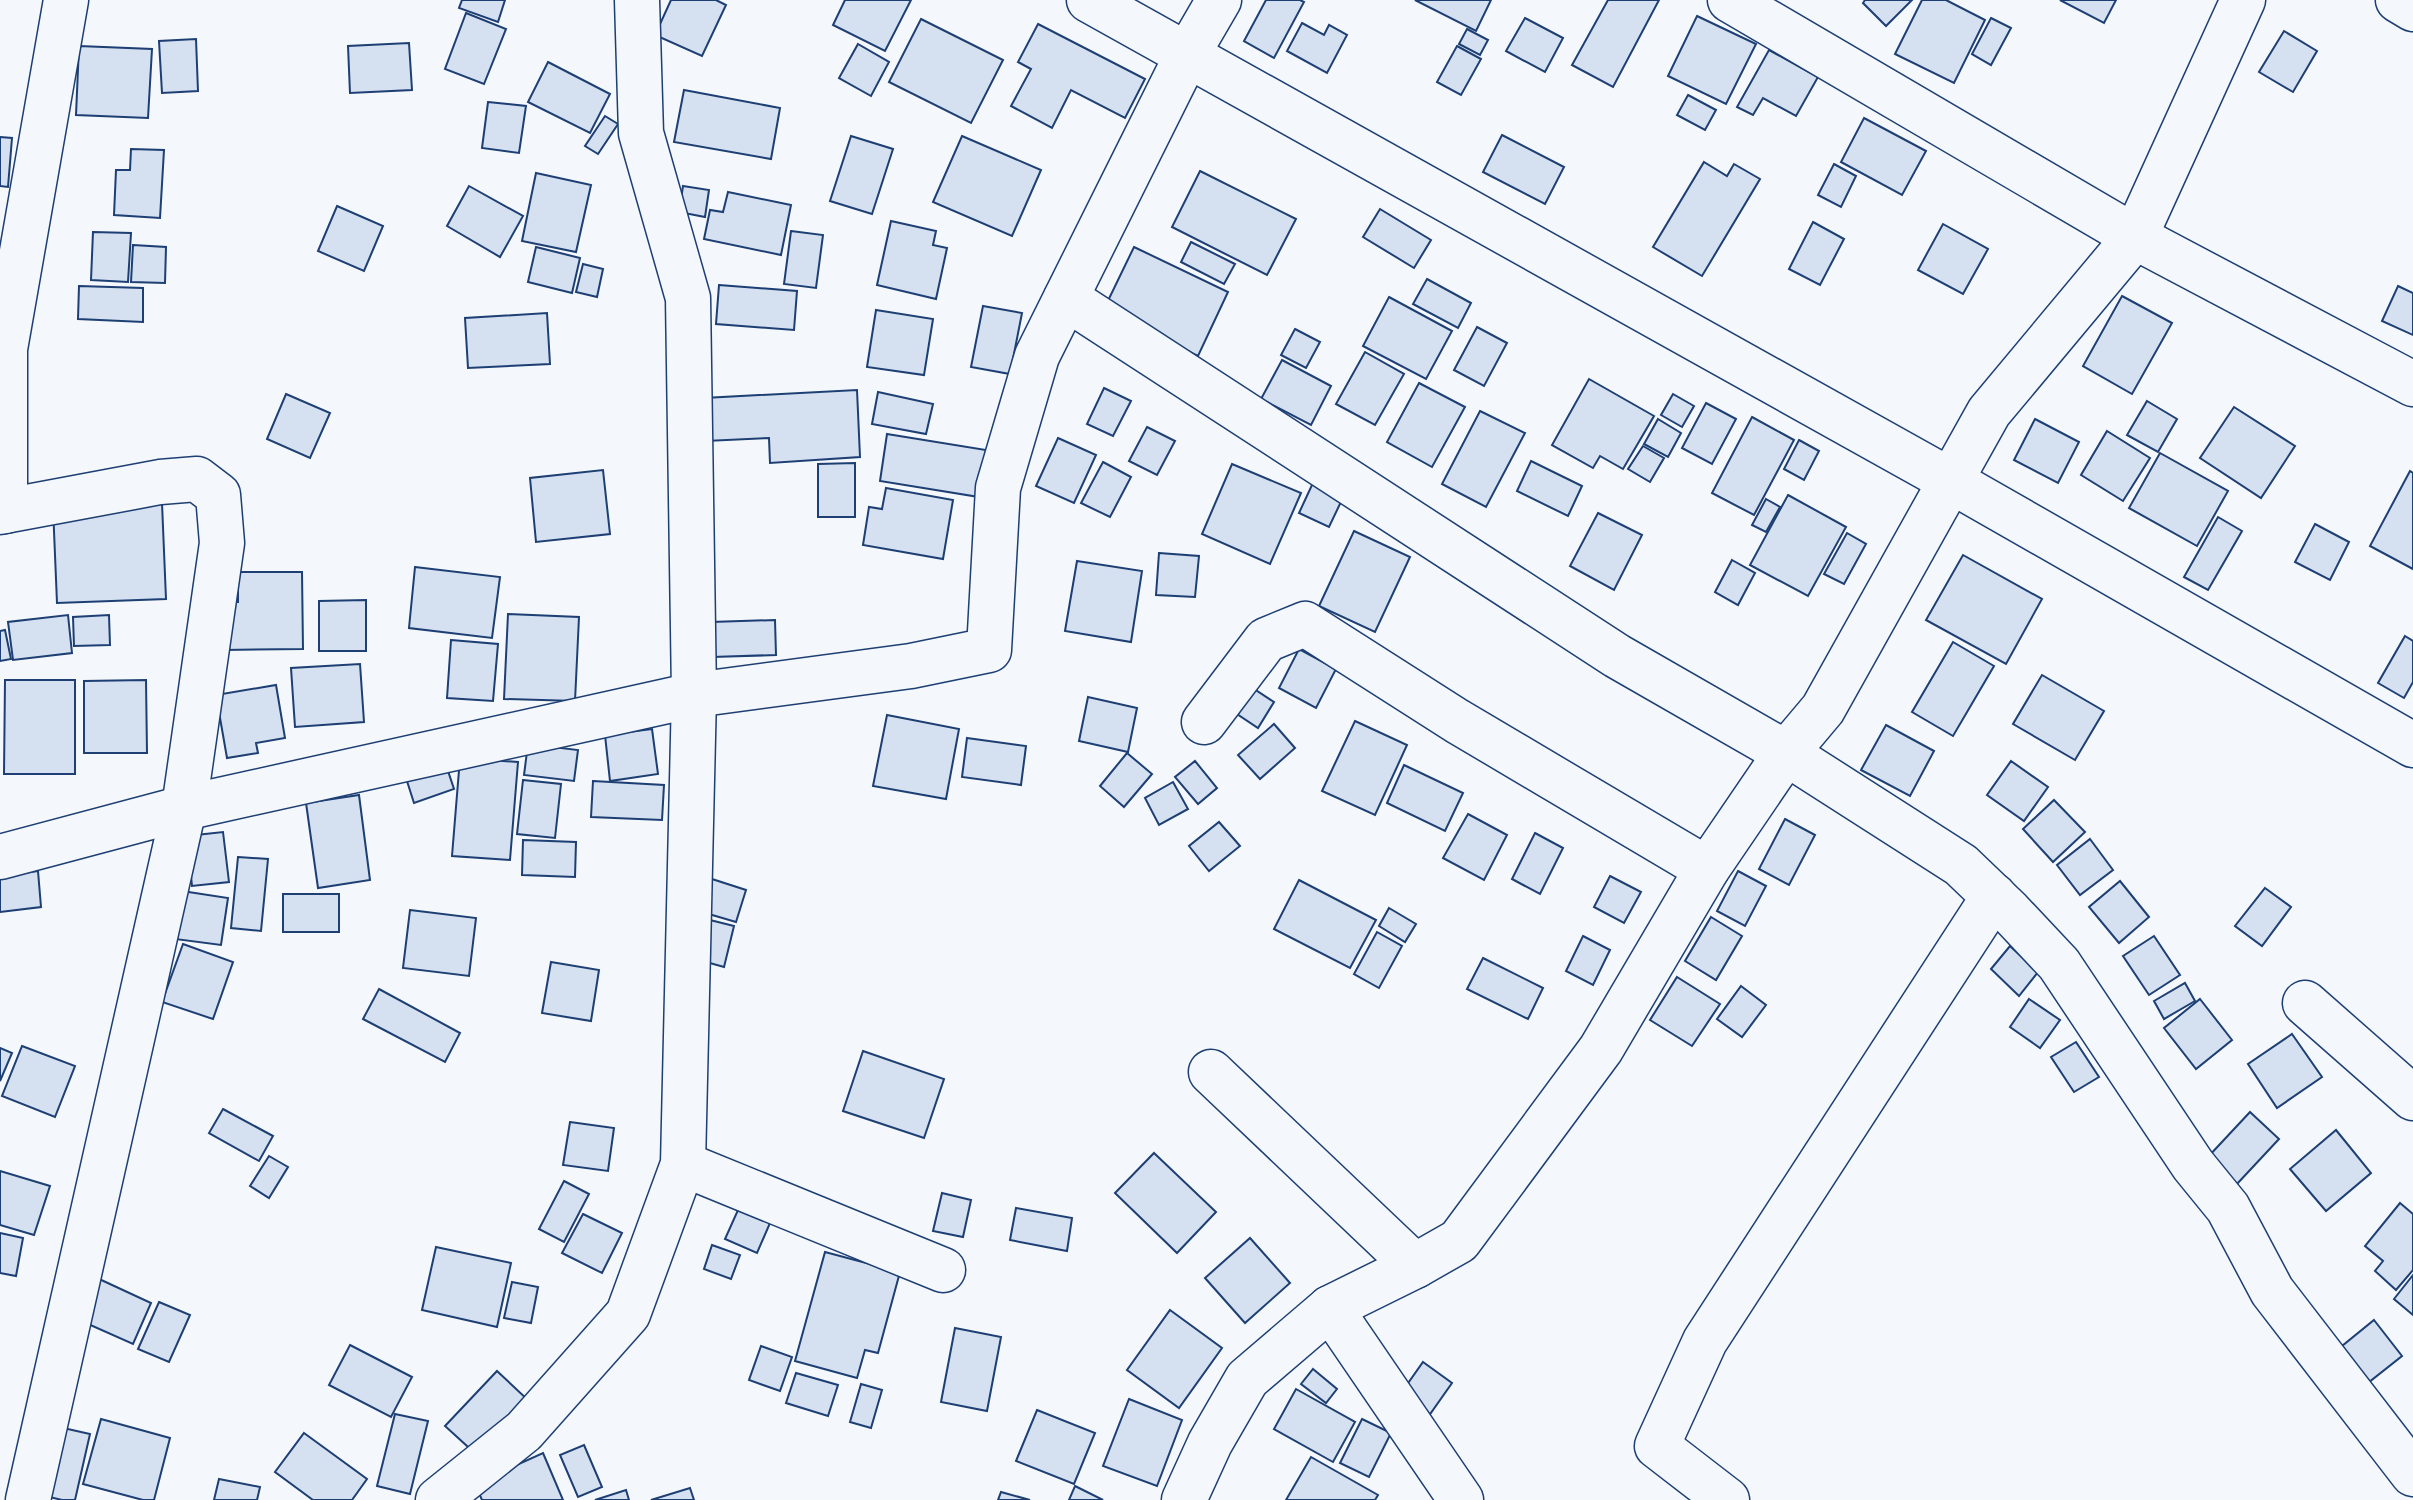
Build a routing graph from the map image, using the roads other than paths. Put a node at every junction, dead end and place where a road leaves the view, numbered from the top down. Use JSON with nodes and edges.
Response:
{"nodes":[{"id":1,"x":66,"y":0,"type":"edge"},
{"id":2,"x":637,"y":0,"type":"edge"},
{"id":3,"x":1089,"y":0,"type":"edge"},
{"id":4,"x":1219,"y":0,"type":"edge"},
{"id":5,"x":1730,"y":0,"type":"edge"},
{"id":6,"x":2243,"y":0,"type":"edge"},
{"id":7,"x":2398,"y":0,"type":"edge"},
{"id":8,"x":2413,"y":9,"type":"edge"},
{"id":9,"x":1187,"y":55,"type":"junction"},
{"id":10,"x":2135,"y":237,"type":"junction"},
{"id":11,"x":1066,"y":298,"type":"junction"},
{"id":12,"x":2413,"y":384,"type":"edge"},
{"id":13,"x":1951,"y":481,"type":"junction"},
{"id":14,"x":3,"y":512,"type":"edge"},
{"id":15,"x":694,"y":695,"type":"junction"},
{"id":16,"x":1204,"y":722,"type":"dead end"},
{"id":17,"x":2413,"y":745,"type":"edge"},
{"id":18,"x":1786,"y":753,"type":"junction"},
{"id":19,"x":184,"y":808,"type":"junction"},
{"id":20,"x":0,"y":857,"type":"edge"},
{"id":21,"x":1707,"y":869,"type":"junction"},
{"id":22,"x":1994,"y":896,"type":"junction"},
{"id":23,"x":2305,"y":1003,"type":"dead end"},
{"id":24,"x":1211,"y":1072,"type":"dead end"},
{"id":25,"x":2413,"y":1098,"type":"edge"},
{"id":26,"x":683,"y":1164,"type":"junction"},
{"id":27,"x":1415,"y":1266,"type":"junction"},
{"id":28,"x":943,"y":1270,"type":"dead end"},
{"id":29,"x":1330,"y":1308,"type":"junction"},
{"id":30,"x":2373,"y":1422,"type":"junction"},
{"id":31,"x":2413,"y":1440,"type":"edge"},
{"id":32,"x":2413,"y":1474,"type":"edge"},
{"id":33,"x":28,"y":1500,"type":"edge"},
{"id":34,"x":438,"y":1500,"type":"edge"},
{"id":35,"x":1184,"y":1500,"type":"edge"},
{"id":36,"x":1461,"y":1500,"type":"edge"},
{"id":37,"x":1727,"y":1500,"type":"edge"}],
"edges":[{"from":1,"to":14,"type":"street"},
{"from":2,"to":15,"type":"street"},
{"from":3,"to":9,"type":"street"},
{"from":4,"to":9,"type":"street"},
{"from":5,"to":10,"type":"street"},
{"from":6,"to":10,"type":"street"},
{"from":7,"to":8,"type":"street"},
{"from":9,"to":11,"type":"street"},
{"from":9,"to":13,"type":"street"},
{"from":10,"to":12,"type":"street"},
{"from":10,"to":13,"type":"street"},
{"from":11,"to":15,"type":"street"},
{"from":11,"to":18,"type":"street"},
{"from":13,"to":17,"type":"street"},
{"from":13,"to":18,"type":"street"},
{"from":14,"to":19,"type":"street"},
{"from":15,"to":19,"type":"street"},
{"from":15,"to":26,"type":"street"},
{"from":16,"to":21,"type":"street"},
{"from":18,"to":21,"type":"street"},
{"from":18,"to":22,"type":"street"},
{"from":19,"to":20,"type":"street"},
{"from":19,"to":33,"type":"street"},
{"from":21,"to":27,"type":"street"},
{"from":22,"to":30,"type":"street"},
{"from":22,"to":37,"type":"street"},
{"from":23,"to":25,"type":"street"},
{"from":24,"to":27,"type":"street"},
{"from":26,"to":28,"type":"street"},
{"from":26,"to":34,"type":"street"},
{"from":27,"to":29,"type":"street"},
{"from":29,"to":35,"type":"street"},
{"from":29,"to":36,"type":"street"},
{"from":30,"to":31,"type":"street"},
{"from":30,"to":32,"type":"street"}]}
